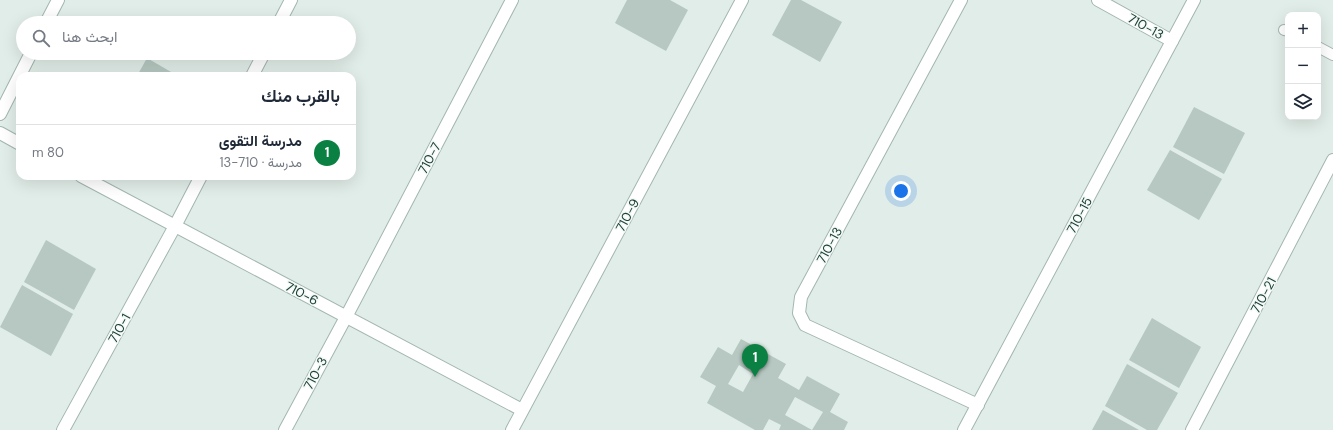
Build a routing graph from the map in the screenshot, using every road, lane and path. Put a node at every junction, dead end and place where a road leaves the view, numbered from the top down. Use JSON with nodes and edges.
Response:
{"nodes":[{"id":1,"x":58,"y":0,"type":"edge"},
{"id":2,"x":291,"y":0,"type":"edge"},
{"id":3,"x":512,"y":0,"type":"edge"},
{"id":4,"x":742,"y":0,"type":"edge"},
{"id":5,"x":961,"y":0,"type":"edge"},
{"id":6,"x":1098,"y":0,"type":"edge"},
{"id":7,"x":1194,"y":0,"type":"edge"},
{"id":8,"x":50,"y":16,"type":"edge"},
{"id":9,"x":283,"y":16,"type":"edge"},
{"id":10,"x":1172,"y":41,"type":"junction"},
{"id":11,"x":1320,"y":48,"type":"edge"},
{"id":12,"x":1333,"y":55,"type":"edge"},
{"id":13,"x":27,"y":60,"type":"edge"},
{"id":14,"x":260,"y":60,"type":"edge"},
{"id":15,"x":21,"y":72,"type":"edge"},
{"id":16,"x":254,"y":72,"type":"edge"},
{"id":17,"x":16,"y":83,"type":"edge"},
{"id":18,"x":0,"y":114,"type":"edge"},
{"id":19,"x":0,"y":133,"type":"edge"},
{"id":20,"x":16,"y":142,"type":"edge"},
{"id":21,"x":1333,"y":160,"type":"edge"},
{"id":22,"x":89,"y":180,"type":"edge"},
{"id":23,"x":199,"y":180,"type":"edge"},
{"id":24,"x":175,"y":226,"type":"junction"},
{"id":25,"x":346,"y":317,"type":"junction"},
{"id":26,"x":978,"y":405,"type":"junction"},
{"id":27,"x":522,"y":410,"type":"junction"},
{"id":28,"x":63,"y":430,"type":"edge"},
{"id":29,"x":285,"y":430,"type":"edge"},
{"id":30,"x":512,"y":430,"type":"edge"},
{"id":31,"x":964,"y":430,"type":"edge"},
{"id":32,"x":1192,"y":430,"type":"edge"}],
"edges":[{"from":1,"to":8,"type":"street"},
{"from":2,"to":9,"type":"street"},
{"from":3,"to":25,"type":"street","name":"710-7"},
{"from":4,"to":27,"type":"street","name":"710-9"},
{"from":5,"to":26,"type":"street","name":"710-13"},
{"from":6,"to":10,"type":"street","name":"710-13"},
{"from":7,"to":10,"type":"street","name":"710-15"},
{"from":10,"to":26,"type":"street","name":"710-15"},
{"from":11,"to":12,"type":"lane"},
{"from":13,"to":15,"type":"street"},
{"from":14,"to":16,"type":"street"},
{"from":17,"to":18,"type":"street"},
{"from":19,"to":20,"type":"street"},
{"from":21,"to":32,"type":"street","name":"710-21"},
{"from":22,"to":24,"type":"street","name":"710-6"},
{"from":23,"to":24,"type":"street","name":"710-1"},
{"from":24,"to":25,"type":"street","name":"710-6"},
{"from":24,"to":28,"type":"street","name":"710-1"},
{"from":25,"to":27,"type":"street","name":"710-6"},
{"from":25,"to":29,"type":"street","name":"710-3"},
{"from":26,"to":31,"type":"street","name":"710-15"},
{"from":27,"to":30,"type":"street","name":"710-9"}]}
